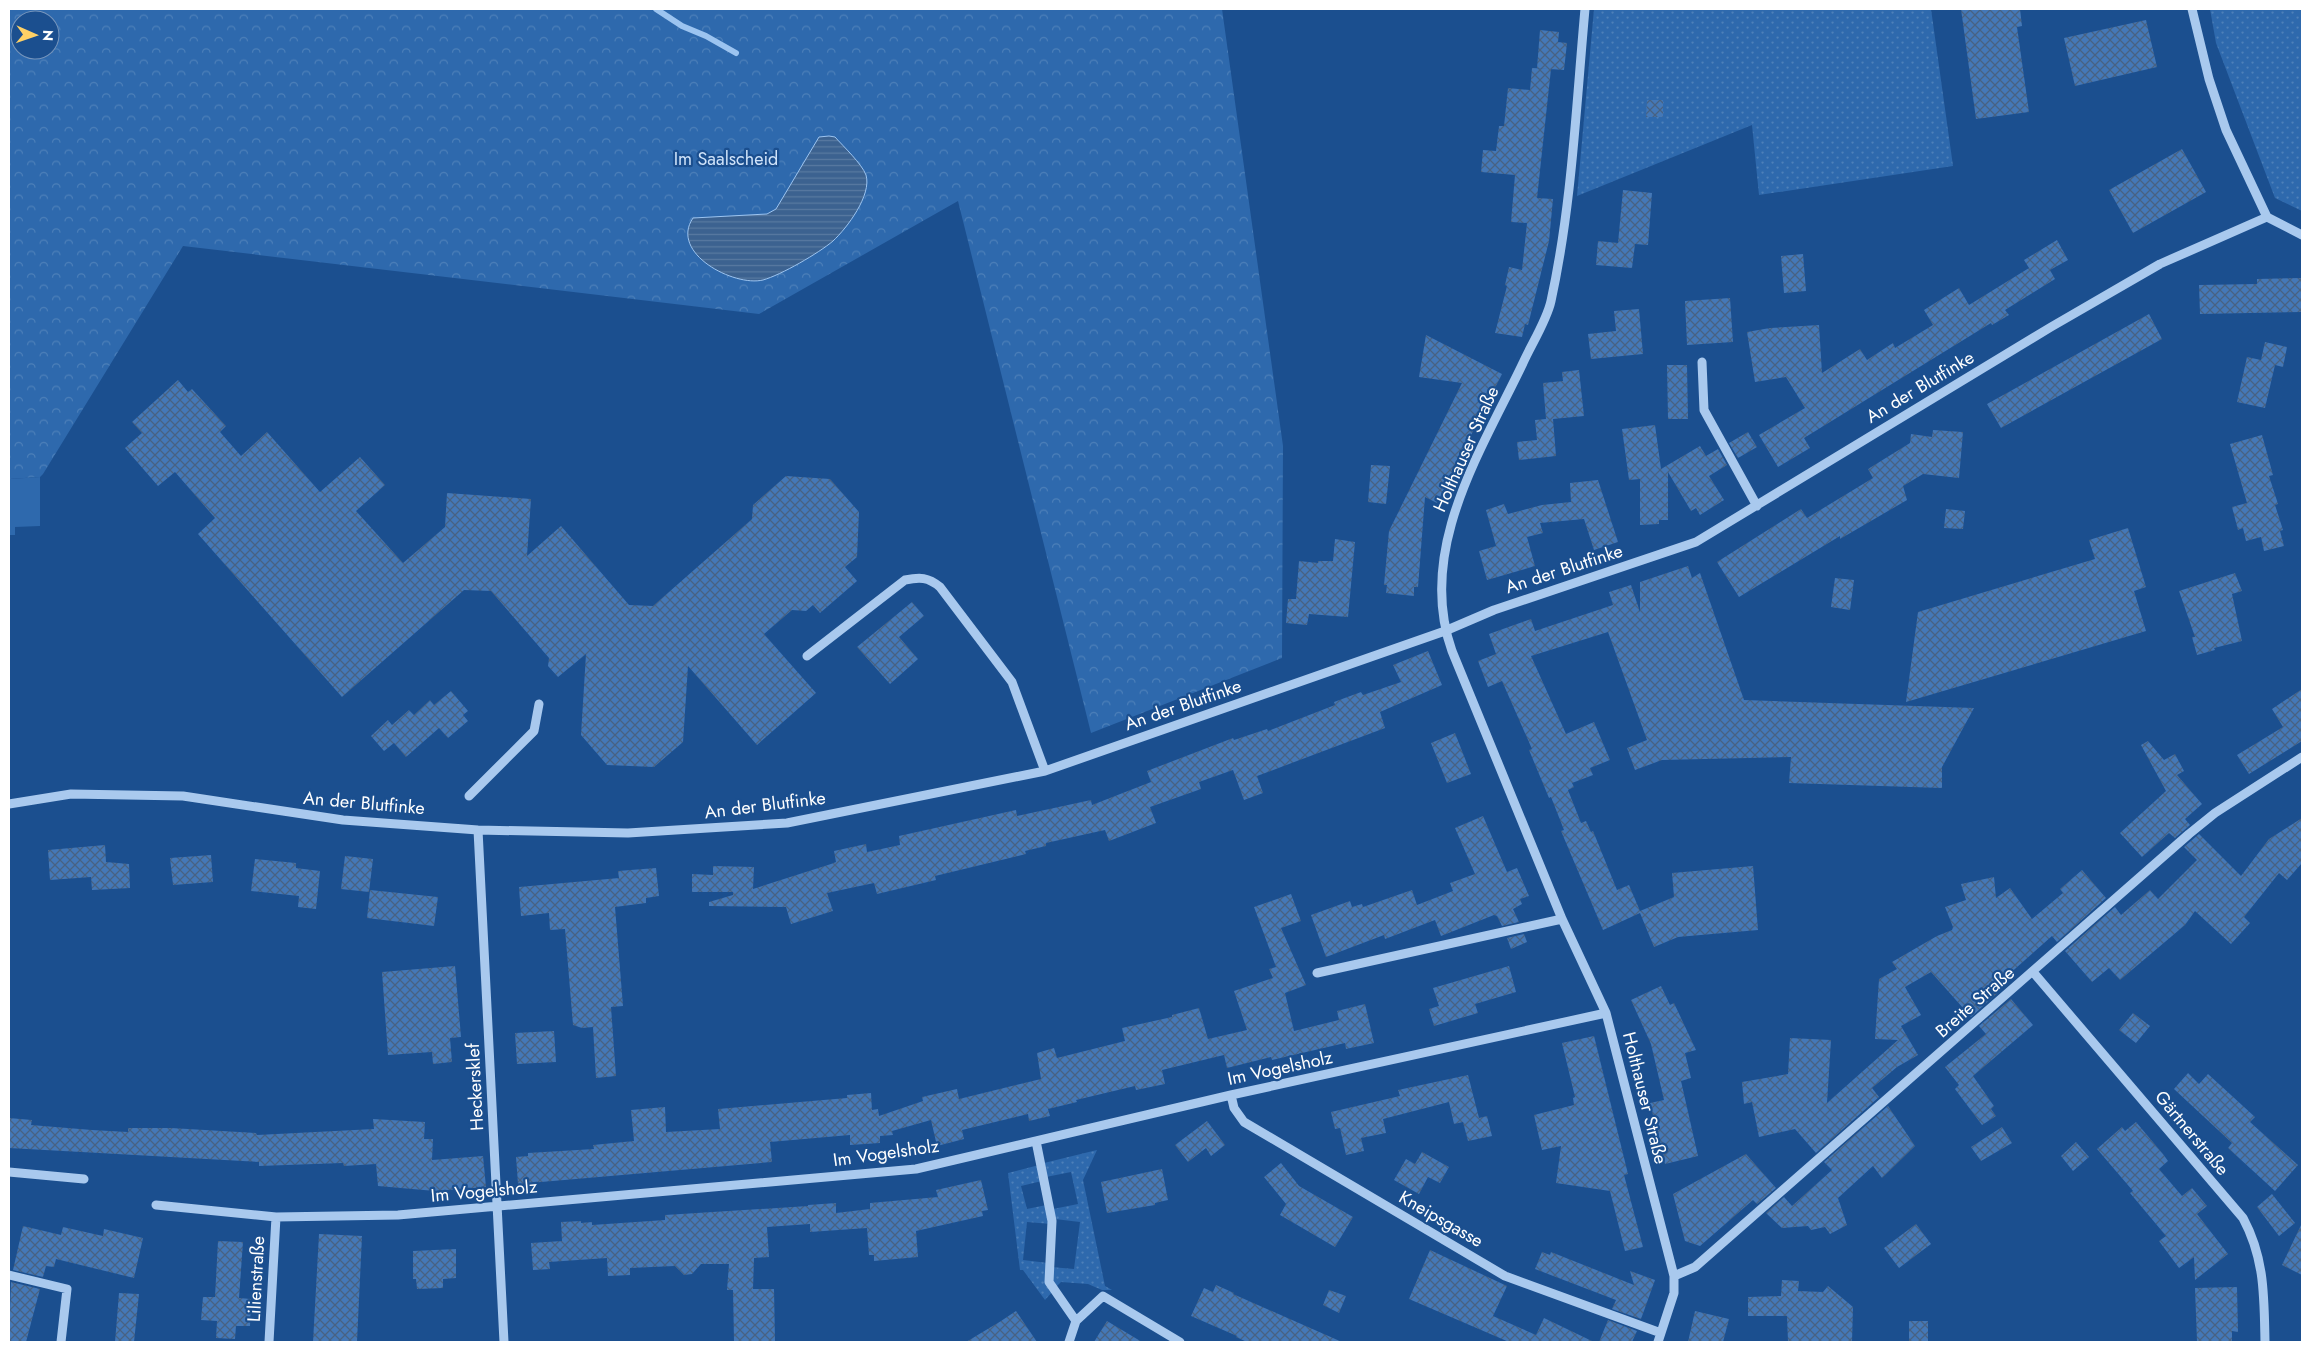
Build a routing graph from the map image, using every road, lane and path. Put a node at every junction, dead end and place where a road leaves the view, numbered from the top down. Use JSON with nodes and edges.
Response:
{"nodes":[{"id":1,"x":1585,"y":9,"type":"edge"},
{"id":2,"x":2192,"y":9,"type":"edge"},
{"id":3,"x":2267,"y":217,"type":"junction"},
{"id":4,"x":2302,"y":235,"type":"edge"},
{"id":5,"x":1702,"y":362,"type":"dead end"},
{"id":6,"x":1756,"y":506,"type":"junction"},
{"id":7,"x":1445,"y":631,"type":"junction"},
{"id":8,"x":807,"y":656,"type":"dead end"},
{"id":9,"x":539,"y":704,"type":"dead end"},
{"id":10,"x":2302,"y":757,"type":"edge"},
{"id":11,"x":1044,"y":771,"type":"junction"},
{"id":12,"x":469,"y":796,"type":"dead end"},
{"id":13,"x":9,"y":804,"type":"edge"},
{"id":14,"x":478,"y":830,"type":"junction"},
{"id":15,"x":1562,"y":919,"type":"junction"},
{"id":16,"x":1317,"y":972,"type":"dead end"},
{"id":17,"x":2034,"y":972,"type":"junction"},
{"id":18,"x":1606,"y":1013,"type":"junction"},
{"id":19,"x":1231,"y":1095,"type":"junction"},
{"id":20,"x":1036,"y":1141,"type":"junction"},
{"id":21,"x":9,"y":1172,"type":"edge"},
{"id":22,"x":84,"y":1179,"type":"dead end"},
{"id":23,"x":156,"y":1205,"type":"dead end"},
{"id":24,"x":497,"y":1205,"type":"junction"},
{"id":25,"x":276,"y":1217,"type":"junction"},
{"id":26,"x":9,"y":1275,"type":"edge"},
{"id":27,"x":1674,"y":1276,"type":"junction"},
{"id":28,"x":1076,"y":1321,"type":"junction"},
{"id":29,"x":1660,"y":1338,"type":"edge"},
{"id":30,"x":60,"y":1342,"type":"edge"},
{"id":31,"x":269,"y":1342,"type":"edge"},
{"id":32,"x":504,"y":1342,"type":"edge"},
{"id":33,"x":1069,"y":1342,"type":"edge"},
{"id":34,"x":1180,"y":1342,"type":"edge"},
{"id":35,"x":2265,"y":1342,"type":"edge"}],
"edges":[{"from":1,"to":7,"type":"street","name":"Holthauser Straße"},
{"from":2,"to":3,"type":"street"},
{"from":3,"to":4,"type":"street"},
{"from":3,"to":6,"type":"street","name":"An der Blutfinke"},
{"from":5,"to":6,"type":"street"},
{"from":6,"to":7,"type":"street","name":"An der Blutfinke"},
{"from":7,"to":11,"type":"street","name":"An der Blutfinke"},
{"from":7,"to":15,"type":"street","name":"Holthauser Straße"},
{"from":8,"to":11,"type":"street"},
{"from":9,"to":12,"type":"street"},
{"from":10,"to":17,"type":"street","name":"Breite Straße"},
{"from":11,"to":14,"type":"street","name":"An der Blutfinke"},
{"from":13,"to":14,"type":"street","name":"An der Blutfinke"},
{"from":14,"to":24,"type":"street","name":"Heckersklef"},
{"from":15,"to":16,"type":"street"},
{"from":15,"to":18,"type":"street","name":"Holthauser Straße"},
{"from":17,"to":27,"type":"street","name":"Breite Straße"},
{"from":17,"to":35,"type":"street","name":"Gärtnerstraße"},
{"from":18,"to":19,"type":"street","name":"Im Vogelsholz"},
{"from":18,"to":27,"type":"street","name":"Holthauser Straße"},
{"from":19,"to":20,"type":"street","name":"Im Vogelsholz"},
{"from":19,"to":29,"type":"street","name":"Kneipsgasse"},
{"from":20,"to":24,"type":"street","name":"Im Vogelsholz"},
{"from":20,"to":28,"type":"street"},
{"from":21,"to":22,"type":"street"},
{"from":23,"to":25,"type":"street","name":"Im Vogelsholz"},
{"from":24,"to":25,"type":"street","name":"Im Vogelsholz"},
{"from":24,"to":32,"type":"street","name":"Heckersklef"},
{"from":25,"to":31,"type":"street","name":"Lilienstraße"},
{"from":26,"to":30,"type":"street"},
{"from":27,"to":29,"type":"street","name":"Holthauser Straße"},
{"from":28,"to":33,"type":"street"},
{"from":28,"to":34,"type":"street"}]}
